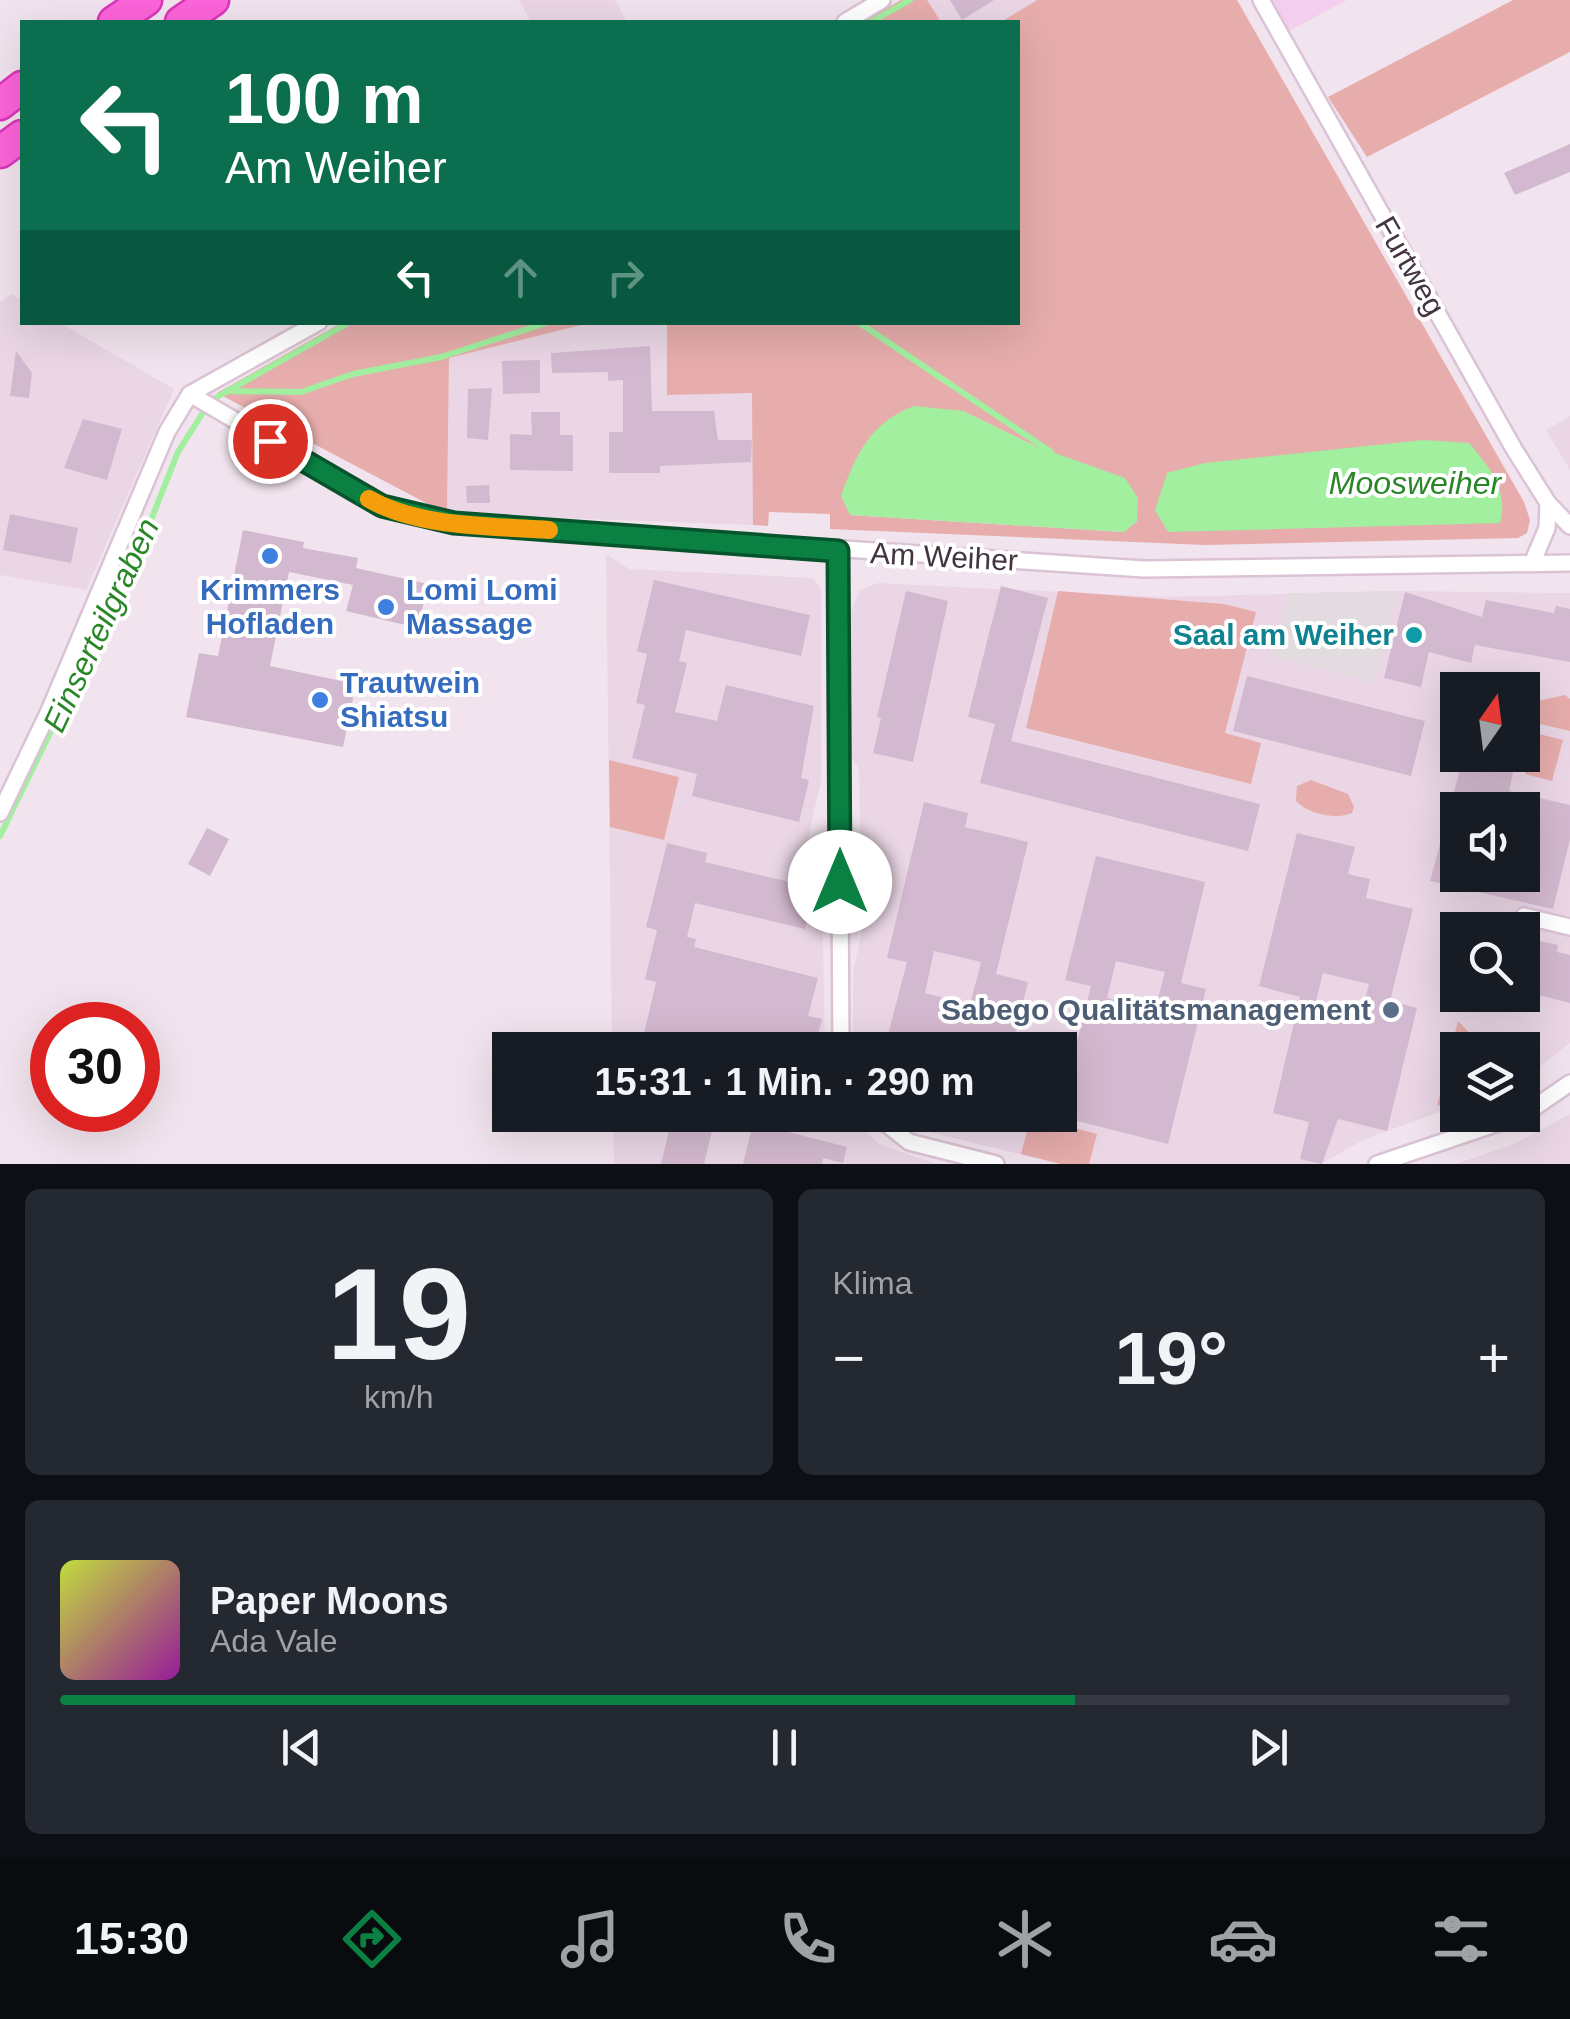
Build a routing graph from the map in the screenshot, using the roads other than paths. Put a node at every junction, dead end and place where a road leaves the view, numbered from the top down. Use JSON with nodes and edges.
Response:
{"nodes":[{"id":1,"x":146,"y":0,"type":"edge"},
{"id":2,"x":213,"y":0,"type":"edge"},
{"id":3,"x":882,"y":0,"type":"edge"},
{"id":4,"x":1261,"y":0,"type":"edge"},
{"id":5,"x":117,"y":20,"type":"edge"},
{"id":6,"x":184,"y":20,"type":"edge"},
{"id":7,"x":848,"y":20,"type":"edge"},
{"id":8,"x":20,"y":89,"type":"edge"},
{"id":9,"x":0,"y":104,"type":"edge"},
{"id":10,"x":314,"y":325,"type":"edge"},
{"id":11,"x":190,"y":394,"type":"junction"},
{"id":12,"x":1548,"y":503,"type":"junction"},
{"id":13,"x":1570,"y":526,"type":"edge"},
{"id":14,"x":838,"y":551,"type":"junction"},
{"id":15,"x":1532,"y":561,"type":"junction"},
{"id":16,"x":1570,"y":564,"type":"edge"},
{"id":17,"x":0,"y":813,"type":"edge"},
{"id":18,"x":1540,"y":920,"type":"edge"},
{"id":19,"x":1570,"y":927,"type":"edge"},
{"id":20,"x":841,"y":1032,"type":"edge"},
{"id":21,"x":1570,"y":1083,"type":"edge"},
{"id":22,"x":896,"y":1132,"type":"edge"},
{"id":23,"x":996,"y":1164,"type":"edge"},
{"id":24,"x":1378,"y":1164,"type":"edge"}],
"edges":[{"from":1,"to":5,"type":"highway"},
{"from":2,"to":6,"type":"highway"},
{"from":3,"to":7,"type":"street"},
{"from":4,"to":12,"type":"street","name":"Furtweg"},
{"from":8,"to":9,"type":"highway"},
{"from":10,"to":11,"type":"street"},
{"from":11,"to":14,"type":"street","name":"Am Weiher"},
{"from":11,"to":17,"type":"street"},
{"from":12,"to":13,"type":"street","name":"Furtweg"},
{"from":12,"to":15,"type":"street"},
{"from":14,"to":15,"type":"street","name":"Am Weiher"},
{"from":14,"to":20,"type":"street"},
{"from":15,"to":16,"type":"street","name":"Am Weiher"},
{"from":18,"to":19,"type":"street"},
{"from":21,"to":24,"type":"street"},
{"from":22,"to":23,"type":"street"}]}
